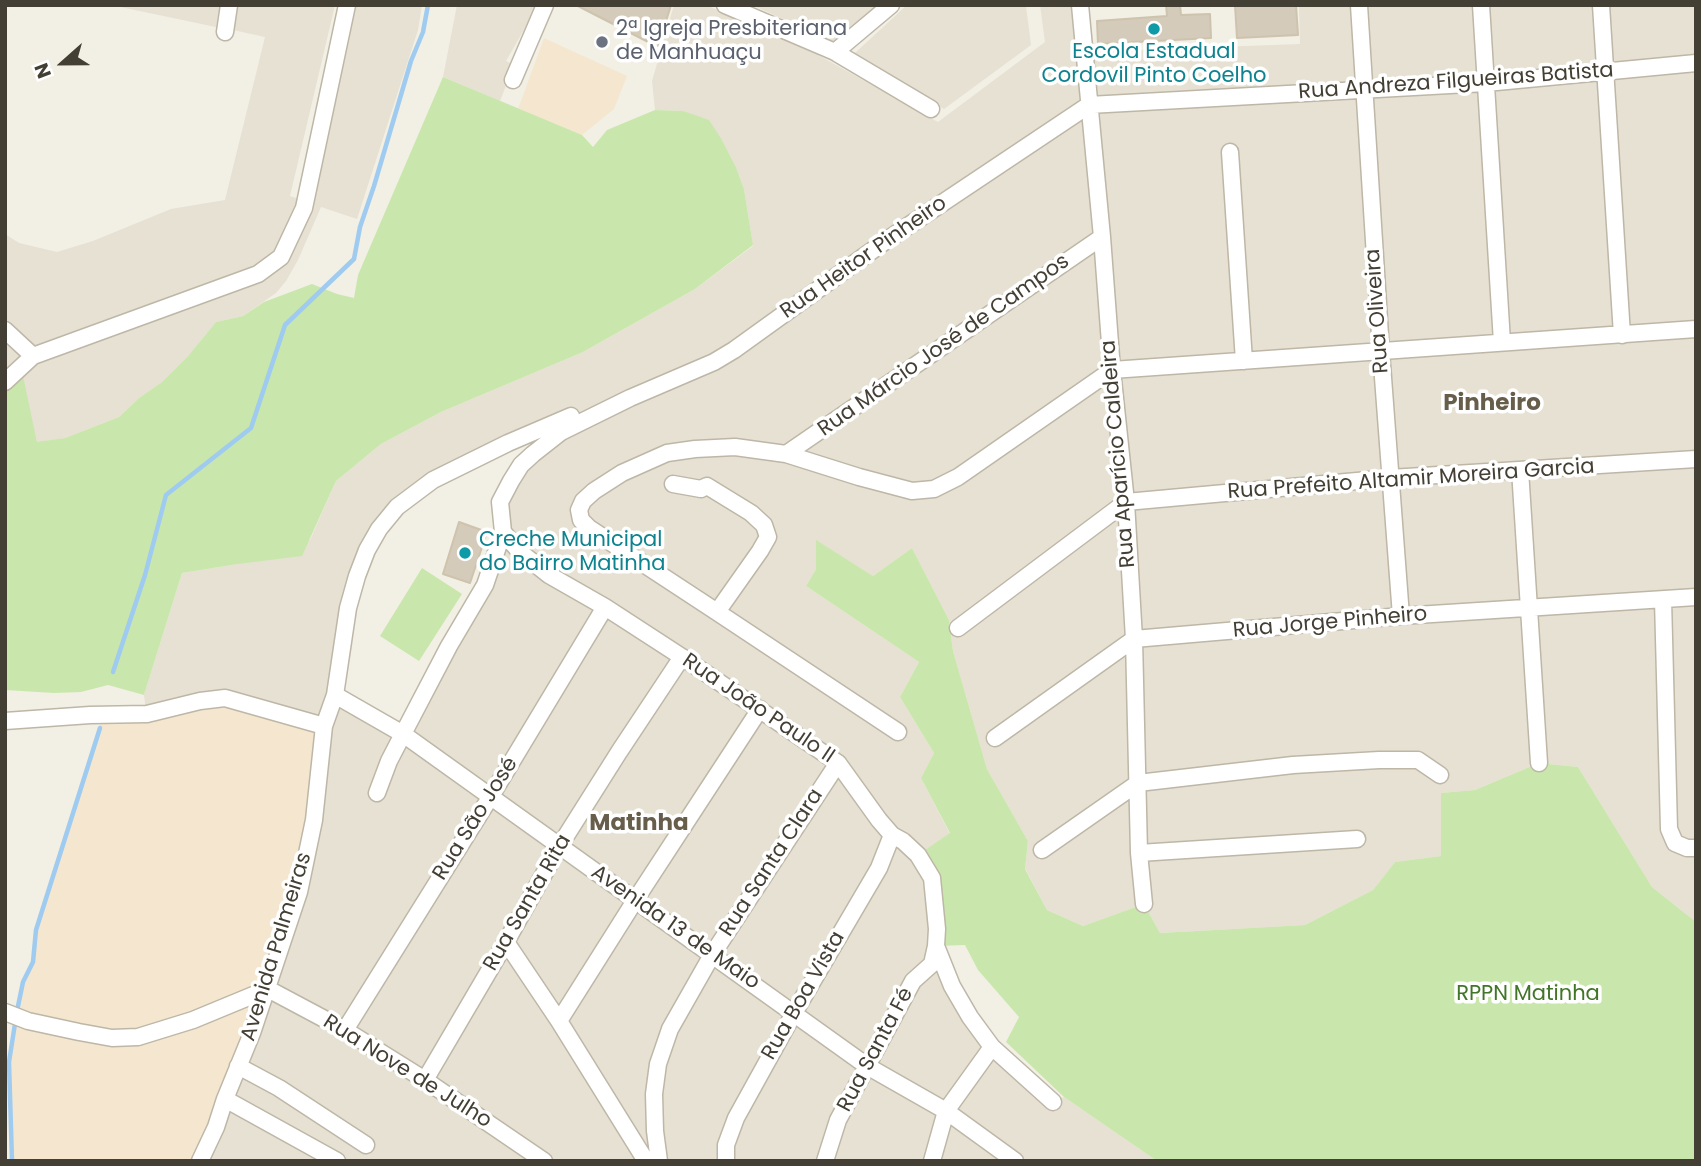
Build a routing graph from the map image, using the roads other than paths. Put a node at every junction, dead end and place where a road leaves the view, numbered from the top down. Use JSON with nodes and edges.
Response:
{"nodes":[{"id":1,"x":229,"y":5,"type":"edge"},
{"id":2,"x":346,"y":5,"type":"edge"},
{"id":3,"x":545,"y":5,"type":"edge"},
{"id":4,"x":725,"y":5,"type":"edge"},
{"id":5,"x":891,"y":5,"type":"edge"},
{"id":6,"x":1080,"y":5,"type":"edge"},
{"id":7,"x":1359,"y":5,"type":"edge"},
{"id":8,"x":1480,"y":5,"type":"edge"},
{"id":9,"x":1601,"y":5,"type":"edge"},
{"id":10,"x":225,"y":32,"type":"dead end"},
{"id":11,"x":835,"y":52,"type":"junction"},
{"id":12,"x":1696,"y":63,"type":"edge"},
{"id":13,"x":1605,"y":72,"type":"junction"},
{"id":14,"x":513,"y":80,"type":"dead end"},
{"id":15,"x":1486,"y":83,"type":"junction"},
{"id":16,"x":1364,"y":89,"type":"junction"},
{"id":17,"x":1089,"y":105,"type":"junction"},
{"id":18,"x":931,"y":109,"type":"dead end"},
{"id":19,"x":1230,"y":152,"type":"dead end"},
{"id":20,"x":1102,"y":237,"type":"junction"},
{"id":21,"x":1696,"y":329,"type":"edge"},
{"id":22,"x":5,"y":330,"type":"edge"},
{"id":23,"x":1622,"y":335,"type":"junction"},
{"id":24,"x":1502,"y":342,"type":"junction"},
{"id":25,"x":1381,"y":351,"type":"junction"},
{"id":26,"x":33,"y":356,"type":"junction"},
{"id":27,"x":1244,"y":361,"type":"junction"},
{"id":28,"x":1112,"y":370,"type":"junction"},
{"id":29,"x":5,"y":382,"type":"edge"},
{"id":30,"x":630,"y":398,"type":"junction"},
{"id":31,"x":786,"y":454,"type":"junction"},
{"id":32,"x":1696,"y":459,"type":"edge"},
{"id":33,"x":1520,"y":470,"type":"junction"},
{"id":34,"x":1390,"y":478,"type":"junction"},
{"id":35,"x":673,"y":484,"type":"dead end"},
{"id":36,"x":1126,"y":502,"type":"junction"},
{"id":37,"x":503,"y":532,"type":"junction"},
{"id":38,"x":1696,"y":597,"type":"edge"},
{"id":39,"x":1663,"y":600,"type":"junction"},
{"id":40,"x":605,"y":607,"type":"junction"},
{"id":41,"x":1530,"y":608,"type":"junction"},
{"id":42,"x":718,"y":612,"type":"junction"},
{"id":43,"x":1401,"y":616,"type":"junction"},
{"id":44,"x":958,"y":628,"type":"dead end"},
{"id":45,"x":1134,"y":639,"type":"junction"},
{"id":46,"x":682,"y":657,"type":"junction"},
{"id":47,"x":335,"y":695,"type":"junction"},
{"id":48,"x":760,"y":709,"type":"junction"},
{"id":49,"x":5,"y":721,"type":"edge"},
{"id":50,"x":324,"y":726,"type":"junction"},
{"id":51,"x":898,"y":732,"type":"dead end"},
{"id":52,"x":403,"y":734,"type":"junction"},
{"id":53,"x":995,"y":738,"type":"dead end"},
{"id":54,"x":838,"y":763,"type":"junction"},
{"id":55,"x":1539,"y":763,"type":"dead end"},
{"id":56,"x":1440,"y":775,"type":"dead end"},
{"id":57,"x":1138,"y":783,"type":"junction"},
{"id":58,"x":377,"y":793,"type":"dead end"},
{"id":59,"x":491,"y":796,"type":"junction"},
{"id":60,"x":892,"y":835,"type":"junction"},
{"id":61,"x":1357,"y":839,"type":"dead end"},
{"id":62,"x":559,"y":847,"type":"junction"},
{"id":63,"x":1696,"y":848,"type":"edge"},
{"id":64,"x":1042,"y":850,"type":"dead end"},
{"id":65,"x":1139,"y":853,"type":"junction"},
{"id":66,"x":636,"y":899,"type":"junction"},
{"id":67,"x":1144,"y":904,"type":"dead end"},
{"id":68,"x":506,"y":942,"type":"junction"},
{"id":69,"x":936,"y":946,"type":"junction"},
{"id":70,"x":712,"y":955,"type":"junction"},
{"id":71,"x":268,"y":989,"type":"junction"},
{"id":72,"x":5,"y":1012,"type":"edge"},
{"id":73,"x":794,"y":1013,"type":"junction"},
{"id":74,"x":559,"y":1021,"type":"junction"},
{"id":75,"x":345,"y":1030,"type":"junction"},
{"id":76,"x":992,"y":1047,"type":"junction"},
{"id":77,"x":238,"y":1066,"type":"junction"},
{"id":78,"x":867,"y":1066,"type":"junction"},
{"id":79,"x":425,"y":1080,"type":"junction"},
{"id":80,"x":225,"y":1099,"type":"junction"},
{"id":81,"x":1053,"y":1102,"type":"dead end"},
{"id":82,"x":946,"y":1111,"type":"junction"},
{"id":83,"x":366,"y":1144,"type":"dead end"},
{"id":84,"x":200,"y":1161,"type":"edge"},
{"id":85,"x":337,"y":1161,"type":"edge"},
{"id":86,"x":544,"y":1161,"type":"edge"},
{"id":87,"x":646,"y":1161,"type":"edge"},
{"id":88,"x":659,"y":1161,"type":"edge"},
{"id":89,"x":726,"y":1161,"type":"edge"},
{"id":90,"x":825,"y":1161,"type":"edge"},
{"id":91,"x":932,"y":1161,"type":"edge"},
{"id":92,"x":1015,"y":1161,"type":"edge"}],
"edges":[{"from":1,"to":10,"type":"street"},
{"from":2,"to":26,"type":"street"},
{"from":3,"to":14,"type":"street"},
{"from":4,"to":11,"type":"street"},
{"from":5,"to":11,"type":"street"},
{"from":6,"to":17,"type":"street","name":"Rua Aparício Caldeira"},
{"from":7,"to":16,"type":"street","name":"Rua Oliveira"},
{"from":8,"to":15,"type":"street"},
{"from":9,"to":13,"type":"street"},
{"from":11,"to":18,"type":"street"},
{"from":12,"to":13,"type":"street","name":"Rua Andreza Filgueiras Batista"},
{"from":13,"to":15,"type":"street","name":"Rua Andreza Filgueiras Batista"},
{"from":13,"to":23,"type":"street"},
{"from":15,"to":16,"type":"street","name":"Rua Andreza Filgueiras Batista"},
{"from":15,"to":24,"type":"street"},
{"from":16,"to":17,"type":"street","name":"Rua Andreza Filgueiras Batista"},
{"from":16,"to":25,"type":"street","name":"Rua Oliveira"},
{"from":17,"to":20,"type":"street","name":"Rua Aparício Caldeira"},
{"from":17,"to":30,"type":"street","name":"Rua Heitor Pinheiro"},
{"from":19,"to":27,"type":"street"},
{"from":20,"to":28,"type":"street","name":"Rua Aparício Caldeira"},
{"from":20,"to":31,"type":"street","name":"Rua Márcio José de Campos"},
{"from":21,"to":23,"type":"street"},
{"from":22,"to":26,"type":"street"},
{"from":23,"to":24,"type":"street"},
{"from":24,"to":25,"type":"street"},
{"from":25,"to":27,"type":"street"},
{"from":25,"to":34,"type":"street","name":"Rua Oliveira"},
{"from":26,"to":29,"type":"street"},
{"from":27,"to":28,"type":"street"},
{"from":28,"to":31,"type":"street"},
{"from":28,"to":36,"type":"street","name":"Rua Aparício Caldeira"},
{"from":30,"to":37,"type":"street"},
{"from":30,"to":47,"type":"street","name":"Avenida Palmeiras"},
{"from":31,"to":42,"type":"street"},
{"from":32,"to":33,"type":"street","name":"Rua Prefeito Altamir Moreira Garcia"},
{"from":33,"to":34,"type":"street","name":"Rua Prefeito Altamir Moreira Garcia"},
{"from":33,"to":41,"type":"street"},
{"from":34,"to":36,"type":"street","name":"Rua Prefeito Altamir Moreira Garcia"},
{"from":34,"to":43,"type":"street","name":"Rua Oliveira"},
{"from":35,"to":42,"type":"street"},
{"from":36,"to":44,"type":"street"},
{"from":36,"to":45,"type":"street","name":"Rua Aparício Caldeira"},
{"from":37,"to":40,"type":"street","name":"Rua João Paulo II"},
{"from":37,"to":52,"type":"street"},
{"from":38,"to":39,"type":"street","name":"Rua Jorge Pinheiro"},
{"from":39,"to":41,"type":"street","name":"Rua Jorge Pinheiro"},
{"from":39,"to":63,"type":"street"},
{"from":40,"to":46,"type":"street","name":"Rua João Paulo II"},
{"from":40,"to":59,"type":"street","name":"Rua São José"},
{"from":41,"to":43,"type":"street","name":"Rua Jorge Pinheiro"},
{"from":41,"to":55,"type":"street"},
{"from":42,"to":51,"type":"street"},
{"from":43,"to":45,"type":"street","name":"Rua Jorge Pinheiro"},
{"from":45,"to":53,"type":"street"},
{"from":45,"to":57,"type":"street","name":"Rua Aparício Caldeira"},
{"from":46,"to":48,"type":"street","name":"Rua João Paulo II"},
{"from":46,"to":62,"type":"street","name":"Rua Santa Rita"},
{"from":47,"to":50,"type":"street","name":"Avenida Palmeiras"},
{"from":47,"to":52,"type":"street","name":"Avenida 13 de Maio"},
{"from":48,"to":54,"type":"street","name":"Rua João Paulo II"},
{"from":48,"to":66,"type":"street"},
{"from":49,"to":50,"type":"street"},
{"from":50,"to":71,"type":"street","name":"Avenida Palmeiras"},
{"from":52,"to":58,"type":"street"},
{"from":52,"to":59,"type":"street","name":"Avenida 13 de Maio"},
{"from":54,"to":60,"type":"street","name":"Rua João Paulo II"},
{"from":54,"to":70,"type":"street","name":"Rua Santa Clara"},
{"from":56,"to":57,"type":"street"},
{"from":57,"to":64,"type":"street"},
{"from":57,"to":65,"type":"street","name":"Rua Aparício Caldeira"},
{"from":59,"to":62,"type":"street","name":"Avenida 13 de Maio"},
{"from":59,"to":75,"type":"street","name":"Rua São José"},
{"from":60,"to":69,"type":"street","name":"Rua João Paulo II"},
{"from":60,"to":73,"type":"street","name":"Rua Boa Vista"},
{"from":61,"to":65,"type":"street"},
{"from":62,"to":66,"type":"street","name":"Avenida 13 de Maio"},
{"from":62,"to":68,"type":"street","name":"Rua Santa Rita"},
{"from":65,"to":67,"type":"street","name":"Rua Aparício Caldeira"},
{"from":66,"to":70,"type":"street","name":"Avenida 13 de Maio"},
{"from":66,"to":74,"type":"street"},
{"from":68,"to":74,"type":"street"},
{"from":68,"to":79,"type":"street","name":"Rua Santa Rita"},
{"from":69,"to":76,"type":"street","name":"Rua João Paulo II"},
{"from":69,"to":78,"type":"street","name":"Rua Santa Fé"},
{"from":70,"to":73,"type":"street","name":"Avenida 13 de Maio"},
{"from":70,"to":88,"type":"street","name":"Rua Santa Clara"},
{"from":71,"to":72,"type":"street"},
{"from":71,"to":75,"type":"street","name":"Rua Nove de Julho"},
{"from":71,"to":77,"type":"street","name":"Avenida Palmeiras"},
{"from":73,"to":78,"type":"street","name":"Avenida 13 de Maio"},
{"from":73,"to":89,"type":"street","name":"Rua Boa Vista"},
{"from":74,"to":87,"type":"street"},
{"from":75,"to":79,"type":"street","name":"Rua Nove de Julho"},
{"from":76,"to":81,"type":"street","name":"Rua João Paulo II"},
{"from":76,"to":82,"type":"street"},
{"from":77,"to":80,"type":"street","name":"Avenida Palmeiras"},
{"from":77,"to":83,"type":"street"},
{"from":78,"to":82,"type":"street","name":"Avenida 13 de Maio"},
{"from":78,"to":90,"type":"street","name":"Rua Santa Fé"},
{"from":79,"to":86,"type":"street","name":"Rua Nove de Julho"},
{"from":80,"to":84,"type":"street","name":"Avenida Palmeiras"},
{"from":80,"to":85,"type":"street"},
{"from":82,"to":91,"type":"street"},
{"from":82,"to":92,"type":"street","name":"Avenida 13 de Maio"}]}
